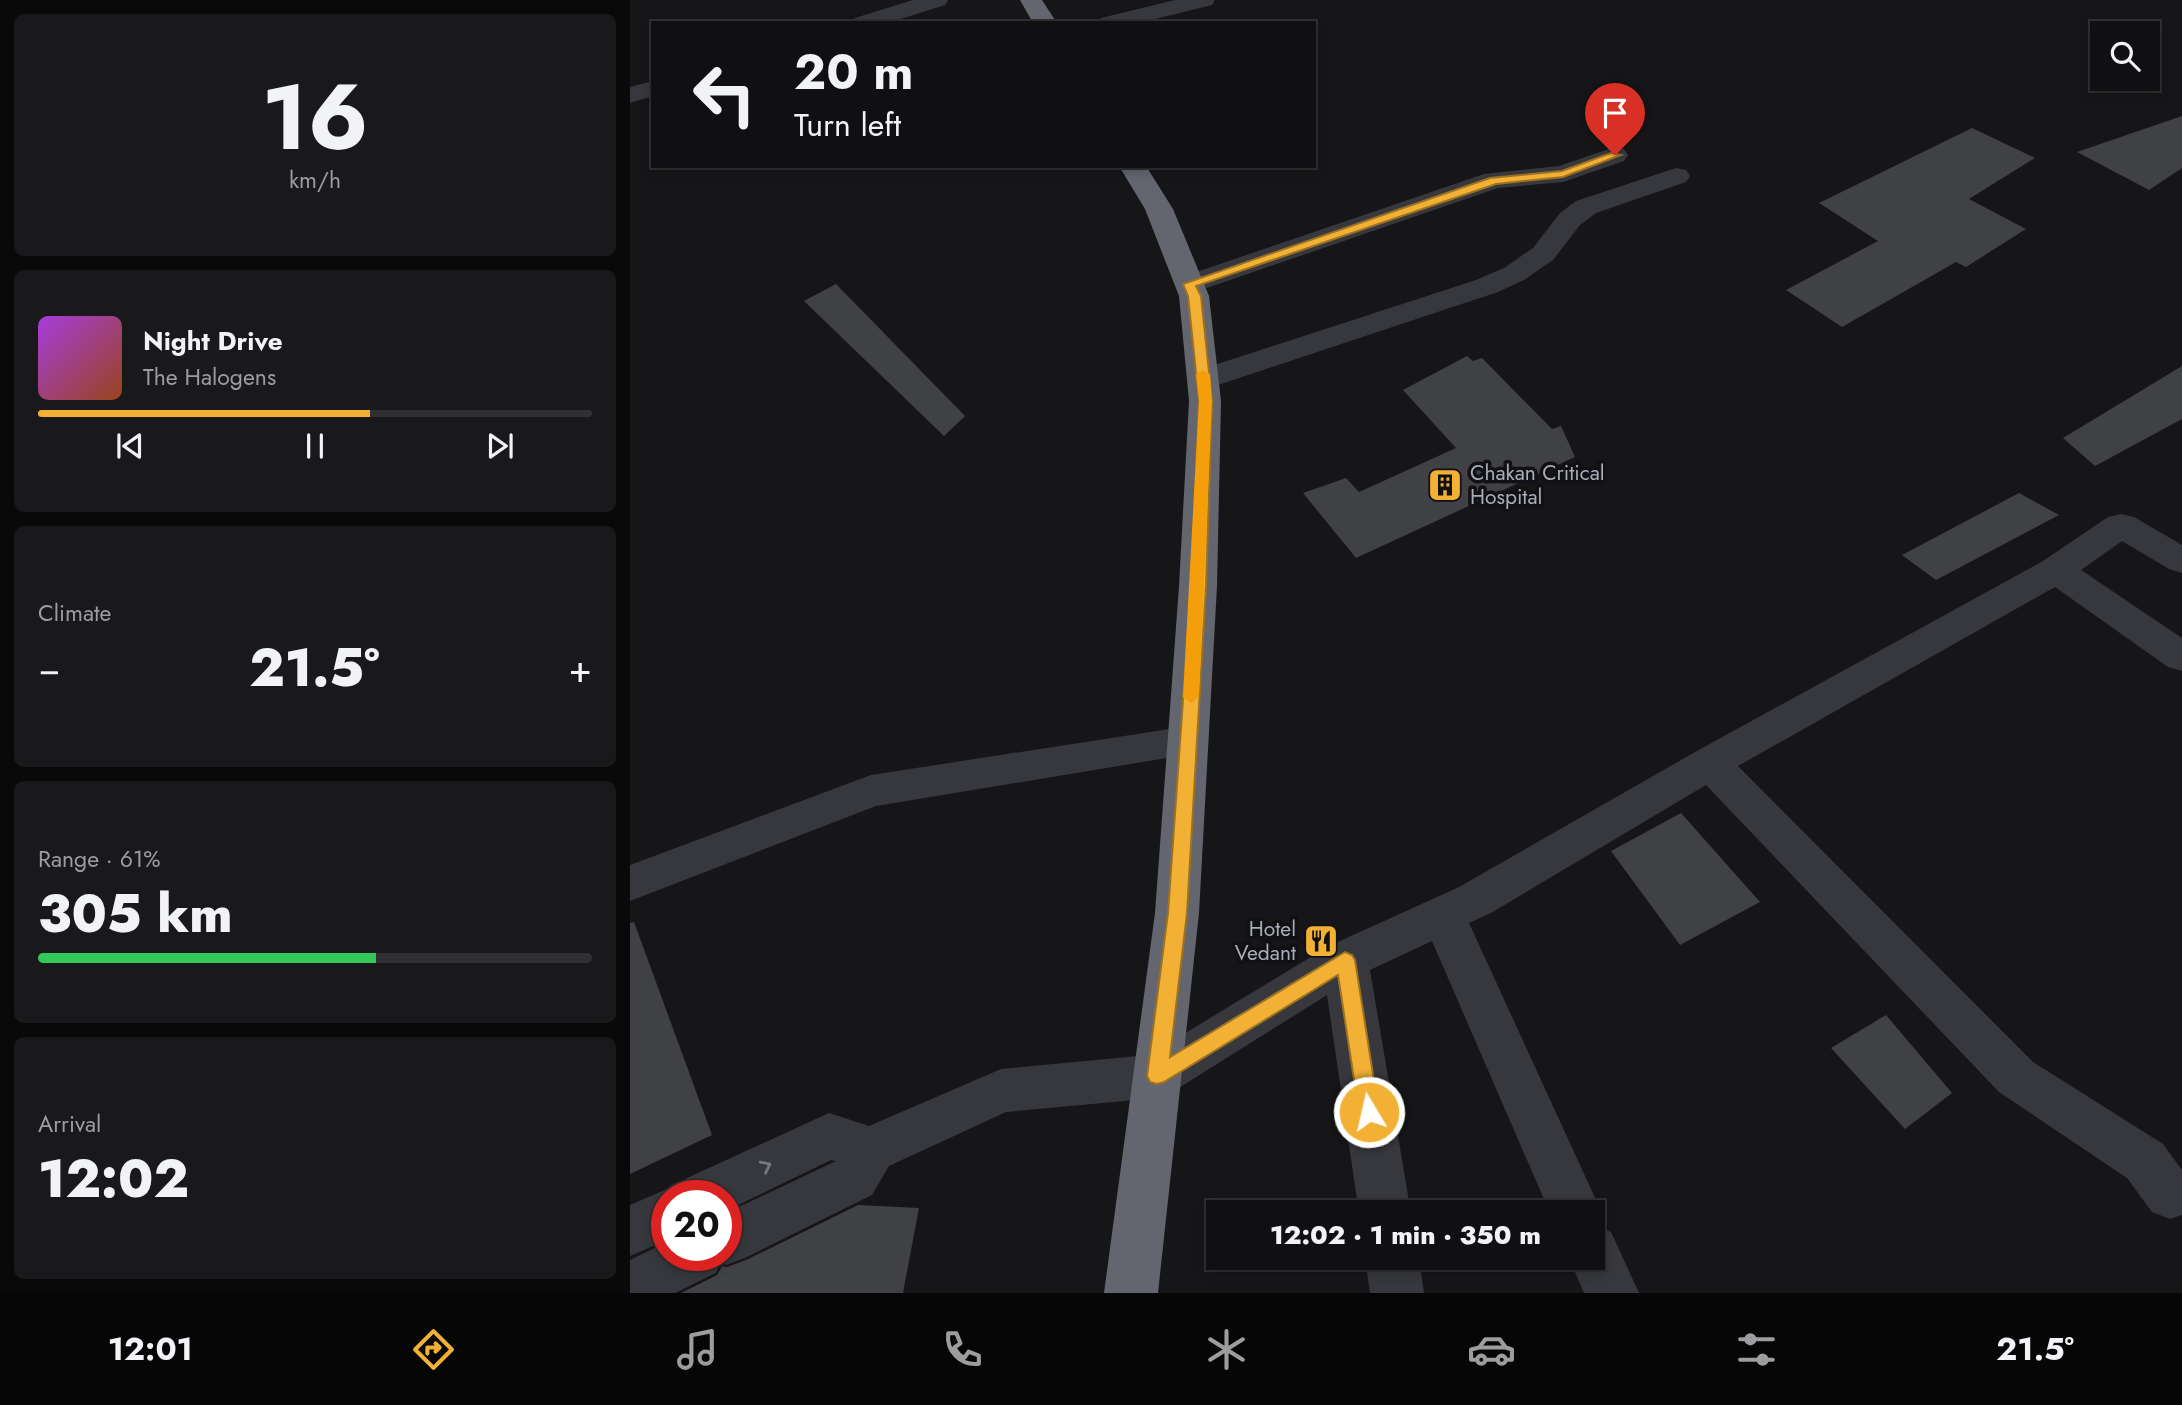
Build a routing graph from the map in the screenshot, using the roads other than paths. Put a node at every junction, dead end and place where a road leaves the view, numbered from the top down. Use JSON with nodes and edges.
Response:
{"nodes":[{"id":1,"x":937,"y":0,"type":"edge"},
{"id":2,"x":1031,"y":0,"type":"edge"},
{"id":3,"x":1204,"y":0,"type":"edge"},
{"id":4,"x":869,"y":21,"type":"edge"},
{"id":5,"x":1044,"y":21,"type":"edge"},
{"id":6,"x":1117,"y":21,"type":"edge"},
{"id":7,"x":651,"y":89,"type":"edge"},
{"id":8,"x":630,"y":95,"type":"edge"},
{"id":9,"x":1615,"y":155,"type":"dead end"},
{"id":10,"x":1133,"y":168,"type":"edge"},
{"id":11,"x":1676,"y":176,"type":"dead end"},
{"id":12,"x":1189,"y":284,"type":"junction"},
{"id":13,"x":1203,"y":379,"type":"junction"},
{"id":14,"x":2182,"y":561,"type":"edge"},
{"id":15,"x":2056,"y":570,"type":"junction"},
{"id":16,"x":2182,"y":657,"type":"edge"},
{"id":17,"x":1189,"y":741,"type":"junction"},
{"id":18,"x":1710,"y":763,"type":"junction"},
{"id":19,"x":630,"y":883,"type":"edge"},
{"id":20,"x":1443,"y":915,"type":"junction"},
{"id":21,"x":1345,"y":960,"type":"junction"},
{"id":22,"x":1157,"y":1076,"type":"junction"},
{"id":23,"x":871,"y":1150,"type":"junction"},
{"id":24,"x":737,"y":1180,"type":"edge"},
{"id":25,"x":2170,"y":1195,"type":"dead end"},
{"id":26,"x":1383,"y":1200,"type":"edge"},
{"id":27,"x":1570,"y":1200,"type":"edge"},
{"id":28,"x":651,"y":1221,"type":"edge"},
{"id":29,"x":630,"y":1231,"type":"edge"},
{"id":30,"x":742,"y":1232,"type":"edge"},
{"id":31,"x":1394,"y":1270,"type":"edge"},
{"id":32,"x":1601,"y":1270,"type":"edge"},
{"id":33,"x":664,"y":1271,"type":"edge"},
{"id":34,"x":630,"y":1287,"type":"edge"},
{"id":35,"x":1131,"y":1293,"type":"edge"},
{"id":36,"x":1397,"y":1293,"type":"edge"},
{"id":37,"x":1612,"y":1293,"type":"edge"}],
"edges":[{"from":1,"to":4,"type":"street"},
{"from":2,"to":5,"type":"highway"},
{"from":3,"to":6,"type":"street"},
{"from":7,"to":8,"type":"street"},
{"from":9,"to":12,"type":"street"},
{"from":10,"to":12,"type":"highway"},
{"from":11,"to":13,"type":"street"},
{"from":12,"to":13,"type":"highway"},
{"from":13,"to":17,"type":"highway"},
{"from":14,"to":15,"type":"street"},
{"from":15,"to":16,"type":"street"},
{"from":15,"to":18,"type":"street"},
{"from":17,"to":19,"type":"street"},
{"from":17,"to":22,"type":"highway"},
{"from":18,"to":20,"type":"street"},
{"from":18,"to":25,"type":"street"},
{"from":20,"to":21,"type":"street"},
{"from":20,"to":27,"type":"street"},
{"from":21,"to":22,"type":"street"},
{"from":21,"to":26,"type":"street"},
{"from":22,"to":23,"type":"street"},
{"from":22,"to":35,"type":"highway"},
{"from":24,"to":23,"type":"street","one_way":true},
{"from":23,"to":30,"type":"street"},
{"from":28,"to":29,"type":"street"},
{"from":31,"to":36,"type":"street"},
{"from":32,"to":37,"type":"street"},
{"from":33,"to":34,"type":"street"}]}
